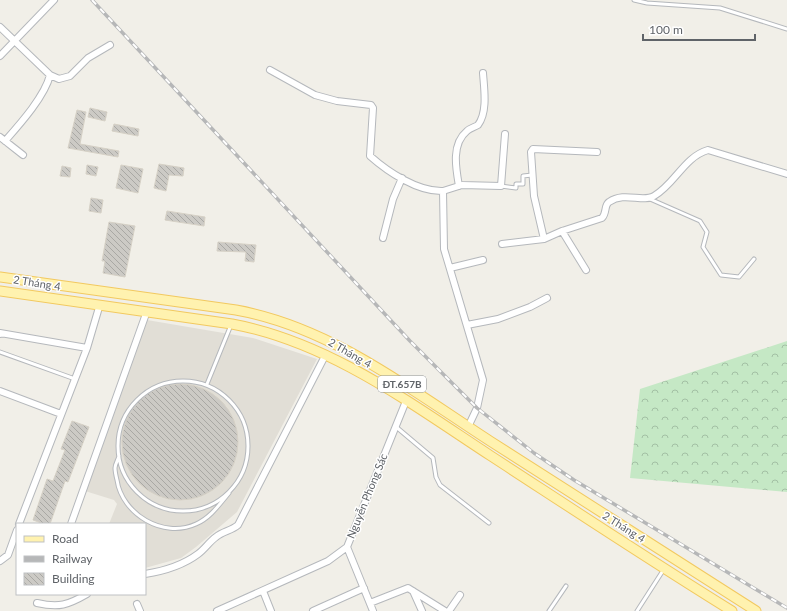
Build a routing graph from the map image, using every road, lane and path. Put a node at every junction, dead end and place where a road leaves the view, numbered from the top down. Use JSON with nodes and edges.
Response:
{"nodes":[{"id":1,"x":54,"y":0,"type":"edge"},
{"id":2,"x":634,"y":0,"type":"edge"},
{"id":3,"x":0,"y":27,"type":"edge"},
{"id":4,"x":787,"y":29,"type":"edge"},
{"id":5,"x":13,"y":40,"type":"junction"},
{"id":6,"x":110,"y":45,"type":"dead end"},
{"id":7,"x":0,"y":56,"type":"edge"},
{"id":8,"x":270,"y":70,"type":"dead end"},
{"id":9,"x":483,"y":73,"type":"dead end"},
{"id":10,"x":50,"y":75,"type":"junction"},
{"id":11,"x":505,"y":134,"type":"dead end"},
{"id":12,"x":2,"y":139,"type":"edge"},
{"id":13,"x":598,"y":152,"type":"dead end"},
{"id":14,"x":23,"y":155,"type":"dead end"},
{"id":15,"x":787,"y":174,"type":"edge"},
{"id":16,"x":532,"y":175,"type":"junction"},
{"id":17,"x":402,"y":178,"type":"junction"},
{"id":18,"x":459,"y":186,"type":"junction"},
{"id":19,"x":501,"y":186,"type":"junction"},
{"id":20,"x":443,"y":191,"type":"junction"},
{"id":21,"x":648,"y":198,"type":"junction"},
{"id":22,"x":562,"y":231,"type":"junction"},
{"id":23,"x":383,"y":238,"type":"dead end"},
{"id":24,"x":544,"y":239,"type":"junction"},
{"id":25,"x":502,"y":244,"type":"dead end"},
{"id":26,"x":754,"y":259,"type":"dead end"},
{"id":27,"x":483,"y":260,"type":"dead end"},
{"id":28,"x":450,"y":268,"type":"junction"},
{"id":29,"x":586,"y":270,"type":"dead end"},
{"id":30,"x":0,"y":277,"type":"edge"},
{"id":31,"x":0,"y":290,"type":"edge"},
{"id":32,"x":547,"y":298,"type":"dead end"},
{"id":33,"x":100,"y":304,"type":"junction"},
{"id":34,"x":236,"y":310,"type":"junction"},
{"id":35,"x":147,"y":311,"type":"junction"},
{"id":36,"x":232,"y":324,"type":"junction"},
{"id":37,"x":467,"y":325,"type":"junction"},
{"id":38,"x":0,"y":333,"type":"edge"},
{"id":39,"x":332,"y":342,"type":"junction"},
{"id":40,"x":87,"y":348,"type":"junction"},
{"id":41,"x":0,"y":352,"type":"edge"},
{"id":42,"x":326,"y":354,"type":"junction"},
{"id":43,"x":75,"y":379,"type":"junction"},
{"id":44,"x":207,"y":384,"type":"junction"},
{"id":45,"x":411,"y":390,"type":"junction"},
{"id":46,"x":0,"y":391,"type":"edge"},
{"id":47,"x":406,"y":401,"type":"junction"},
{"id":48,"x":61,"y":414,"type":"junction"},
{"id":49,"x":395,"y":426,"type":"junction"},
{"id":50,"x":468,"y":427,"type":"junction"},
{"id":51,"x":119,"y":456,"type":"junction"},
{"id":52,"x":236,"y":484,"type":"junction"},
{"id":53,"x":585,"y":502,"type":"junction"},
{"id":54,"x":578,"y":513,"type":"junction"},
{"id":55,"x":489,"y":522,"type":"dead end"},
{"id":56,"x":19,"y":523,"type":"edge"},
{"id":57,"x":71,"y":523,"type":"edge"},
{"id":58,"x":16,"y":533,"type":"edge"},
{"id":59,"x":347,"y":547,"type":"junction"},
{"id":60,"x":672,"y":557,"type":"junction"},
{"id":61,"x":0,"y":562,"type":"edge"},
{"id":62,"x":664,"y":569,"type":"junction"},
{"id":63,"x":146,"y":574,"type":"edge"},
{"id":64,"x":566,"y":586,"type":"dead end"},
{"id":65,"x":364,"y":588,"type":"junction"},
{"id":66,"x":412,"y":590,"type":"junction"},
{"id":67,"x":263,"y":591,"type":"junction"},
{"id":68,"x":85,"y":595,"type":"edge"},
{"id":69,"x":460,"y":595,"type":"dead end"},
{"id":70,"x":370,"y":603,"type":"junction"},
{"id":71,"x":37,"y":604,"type":"dead end"},
{"id":72,"x":137,"y":604,"type":"dead end"},
{"id":73,"x":140,"y":611,"type":"edge"},
{"id":74,"x":217,"y":611,"type":"edge"},
{"id":75,"x":271,"y":611,"type":"edge"},
{"id":76,"x":313,"y":611,"type":"edge"},
{"id":77,"x":373,"y":611,"type":"edge"},
{"id":78,"x":422,"y":611,"type":"edge"},
{"id":79,"x":445,"y":611,"type":"edge"},
{"id":80,"x":449,"y":611,"type":"edge"},
{"id":81,"x":549,"y":611,"type":"edge"},
{"id":82,"x":637,"y":611,"type":"edge"},
{"id":83,"x":732,"y":611,"type":"edge"},
{"id":84,"x":756,"y":611,"type":"edge"}],
"edges":[{"from":1,"to":5,"type":"street"},
{"from":2,"to":4,"type":"lane"},
{"from":3,"to":5,"type":"street"},
{"from":5,"to":7,"type":"street"},
{"from":5,"to":10,"type":"street"},
{"from":6,"to":10,"type":"street"},
{"from":8,"to":17,"type":"street"},
{"from":9,"to":18,"type":"street"},
{"from":10,"to":12,"type":"street"},
{"from":11,"to":19,"type":"street"},
{"from":12,"to":14,"type":"street"},
{"from":13,"to":16,"type":"street"},
{"from":15,"to":21,"type":"street"},
{"from":16,"to":19,"type":"lane"},
{"from":16,"to":24,"type":"street"},
{"from":17,"to":20,"type":"street"},
{"from":17,"to":23,"type":"street"},
{"from":18,"to":19,"type":"street"},
{"from":18,"to":20,"type":"street"},
{"from":20,"to":28,"type":"street"},
{"from":21,"to":22,"type":"street"},
{"from":21,"to":26,"type":"lane"},
{"from":22,"to":24,"type":"street"},
{"from":22,"to":29,"type":"street"},
{"from":24,"to":25,"type":"street"},
{"from":27,"to":28,"type":"street"},
{"from":28,"to":37,"type":"street"},
{"from":30,"to":34,"type":"main road","name":"2 Tháng 4","number":"ĐT.657B"},
{"from":31,"to":33,"type":"main road","name":"2 Tháng 4","number":"ĐT.657B"},
{"from":32,"to":37,"type":"street"},
{"from":33,"to":35,"type":"main road","name":"2 Tháng 4","number":"ĐT.657B"},
{"from":33,"to":40,"type":"street"},
{"from":34,"to":36,"type":"main road"},
{"from":34,"to":39,"type":"main road","name":"2 Tháng 4","number":"ĐT.657B"},
{"from":35,"to":36,"type":"main road","name":"2 Tháng 4","number":"ĐT.657B"},
{"from":35,"to":57,"type":"street"},
{"from":36,"to":42,"type":"main road","name":"2 Tháng 4","number":"ĐT.657B"},
{"from":36,"to":44,"type":"lane"},
{"from":37,"to":50,"type":"street"},
{"from":38,"to":40,"type":"street"},
{"from":39,"to":42,"type":"main road"},
{"from":39,"to":45,"type":"main road","name":"2 Tháng 4","number":"ĐT.657B"},
{"from":40,"to":43,"type":"street"},
{"from":41,"to":43,"type":"lane"},
{"from":42,"to":47,"type":"main road","name":"2 Tháng 4","number":"ĐT.657B"},
{"from":42,"to":63,"type":"street"},
{"from":43,"to":48,"type":"street"},
{"from":44,"to":51,"type":"lane"},
{"from":44,"to":52,"type":"lane"},
{"from":45,"to":47,"type":"main road"},
{"from":45,"to":50,"type":"main road","name":"2 Tháng 4","number":"ĐT.657B"},
{"from":46,"to":48,"type":"street"},
{"from":47,"to":49,"type":"street","name":"Nguyễn Phong Sác"},
{"from":47,"to":54,"type":"main road","name":"2 Tháng 4","number":"ĐT.657B"},
{"from":48,"to":56,"type":"street"},
{"from":49,"to":55,"type":"lane"},
{"from":49,"to":59,"type":"street","name":"Nguyễn Phong Sác"},
{"from":50,"to":53,"type":"main road","name":"2 Tháng 4","number":"ĐT.657B"},
{"from":51,"to":52,"type":"lane"},
{"from":51,"to":52,"type":"lane"},
{"from":53,"to":54,"type":"main road"},
{"from":53,"to":60,"type":"main road","name":"2 Tháng 4","number":"ĐT.657B"},
{"from":54,"to":62,"type":"main road","name":"2 Tháng 4","number":"ĐT.657B"},
{"from":58,"to":61,"type":"street"},
{"from":59,"to":65,"type":"street"},
{"from":59,"to":67,"type":"street","name":"Nguyễn Phong Sác"},
{"from":60,"to":62,"type":"main road"},
{"from":60,"to":84,"type":"main road","name":"2 Tháng 4","number":"ĐT.657B"},
{"from":62,"to":82,"type":"lane"},
{"from":62,"to":83,"type":"main road","name":"2 Tháng 4","number":"ĐT.657B"},
{"from":64,"to":81,"type":"lane"},
{"from":65,"to":70,"type":"street"},
{"from":65,"to":76,"type":"street"},
{"from":66,"to":70,"type":"street"},
{"from":66,"to":78,"type":"street"},
{"from":66,"to":79,"type":"street"},
{"from":67,"to":74,"type":"street","name":"Nguyễn Phong Sác"},
{"from":67,"to":75,"type":"street"},
{"from":68,"to":71,"type":"street"},
{"from":69,"to":80,"type":"street"},
{"from":70,"to":77,"type":"street"},
{"from":72,"to":73,"type":"street"}]}
